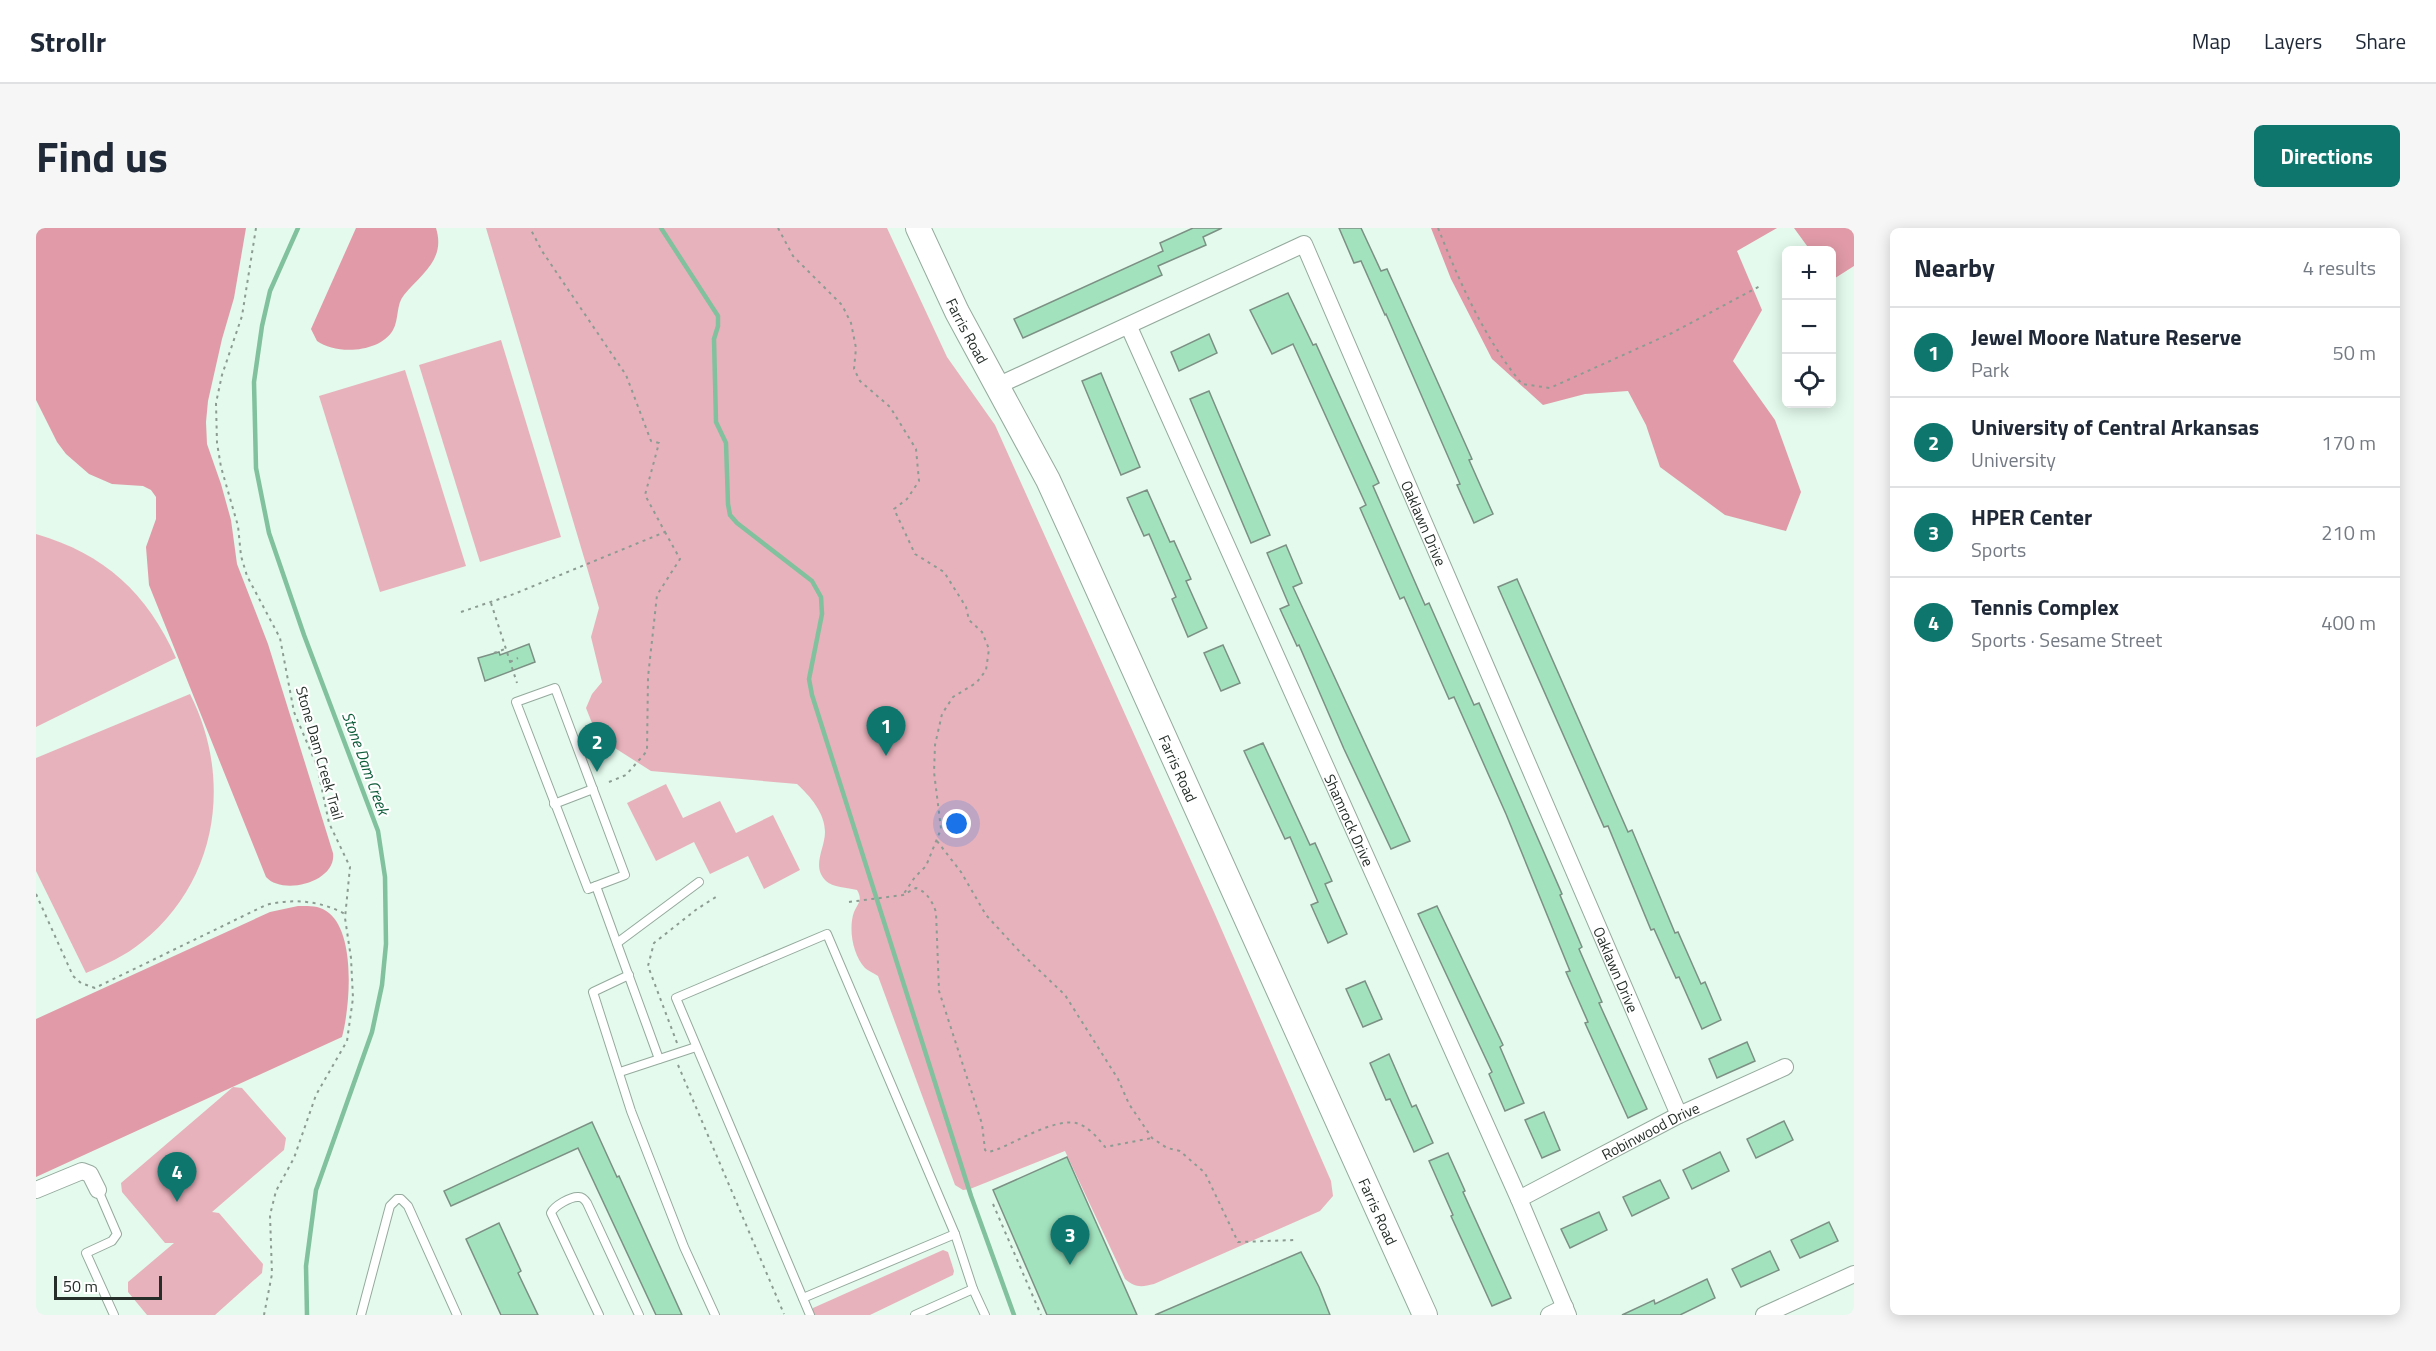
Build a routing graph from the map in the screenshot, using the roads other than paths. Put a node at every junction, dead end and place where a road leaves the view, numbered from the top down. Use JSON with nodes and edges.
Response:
{"nodes":[{"id":1,"x":918,"y":228,"type":"edge"},
{"id":2,"x":1129,"y":327,"type":"junction"},
{"id":3,"x":997,"y":386,"type":"junction"},
{"id":4,"x":592,"y":789,"type":"junction"},
{"id":5,"x":554,"y":804,"type":"junction"},
{"id":6,"x":699,"y":882,"type":"dead end"},
{"id":7,"x":596,"y":886,"type":"junction"},
{"id":8,"x":617,"y":943,"type":"junction"},
{"id":9,"x":629,"y":975,"type":"junction"},
{"id":10,"x":696,"y":1047,"type":"junction"},
{"id":11,"x":659,"y":1059,"type":"junction"},
{"id":12,"x":1785,"y":1067,"type":"dead end"},
{"id":13,"x":620,"y":1072,"type":"junction"},
{"id":14,"x":1679,"y":1115,"type":"junction"},
{"id":15,"x":36,"y":1190,"type":"edge"},
{"id":16,"x":98,"y":1190,"type":"joint"},
{"id":17,"x":1519,"y":1199,"type":"junction"},
{"id":18,"x":955,"y":1234,"type":"junction"},
{"id":19,"x":1854,"y":1274,"type":"edge"},
{"id":20,"x":973,"y":1289,"type":"junction"},
{"id":21,"x":803,"y":1298,"type":"junction"},
{"id":22,"x":1567,"y":1311,"type":"edge"},
{"id":23,"x":114,"y":1315,"type":"edge"},
{"id":24,"x":361,"y":1315,"type":"edge"},
{"id":25,"x":457,"y":1315,"type":"edge"},
{"id":26,"x":598,"y":1315,"type":"edge"},
{"id":27,"x":639,"y":1315,"type":"edge"},
{"id":28,"x":715,"y":1315,"type":"edge"},
{"id":29,"x":810,"y":1315,"type":"edge"},
{"id":30,"x":915,"y":1315,"type":"edge"},
{"id":31,"x":985,"y":1315,"type":"edge"},
{"id":32,"x":1425,"y":1315,"type":"edge"},
{"id":33,"x":1550,"y":1315,"type":"edge"},
{"id":34,"x":1764,"y":1315,"type":"edge"}],
"edges":[{"from":1,"to":3,"type":"street","name":"Farris Road"},
{"from":2,"to":3,"type":"street","name":"Oaklawn Drive"},
{"from":2,"to":14,"type":"street","name":"Oaklawn Drive"},
{"from":2,"to":17,"type":"street","name":"Shamrock Drive"},
{"from":3,"to":32,"type":"street","name":"Farris Road"},
{"from":4,"to":5,"type":"lane"},
{"from":4,"to":5,"type":"lane"},
{"from":4,"to":7,"type":"lane"},
{"from":5,"to":7,"type":"lane"},
{"from":6,"to":8,"type":"lane"},
{"from":7,"to":8,"type":"lane"},
{"from":8,"to":9,"type":"lane"},
{"from":9,"to":11,"type":"lane"},
{"from":9,"to":13,"type":"lane"},
{"from":10,"to":11,"type":"lane"},
{"from":10,"to":18,"type":"lane"},
{"from":10,"to":21,"type":"lane"},
{"from":11,"to":13,"type":"lane"},
{"from":12,"to":14,"type":"street","name":"Robinwood Drive"},
{"from":13,"to":28,"type":"lane"},
{"from":14,"to":17,"type":"street","name":"Robinwood Drive"},
{"from":15,"to":16,"type":"street"},
{"from":16,"to":23,"type":"lane"},
{"from":17,"to":22,"type":"street","name":"Shamrock Drive"},
{"from":18,"to":20,"type":"lane"},
{"from":18,"to":21,"type":"lane"},
{"from":19,"to":34,"type":"street"},
{"from":20,"to":30,"type":"lane"},
{"from":20,"to":31,"type":"lane"},
{"from":21,"to":29,"type":"lane"},
{"from":22,"to":33,"type":"street"},
{"from":24,"to":25,"type":"lane"},
{"from":26,"to":27,"type":"lane"}]}
